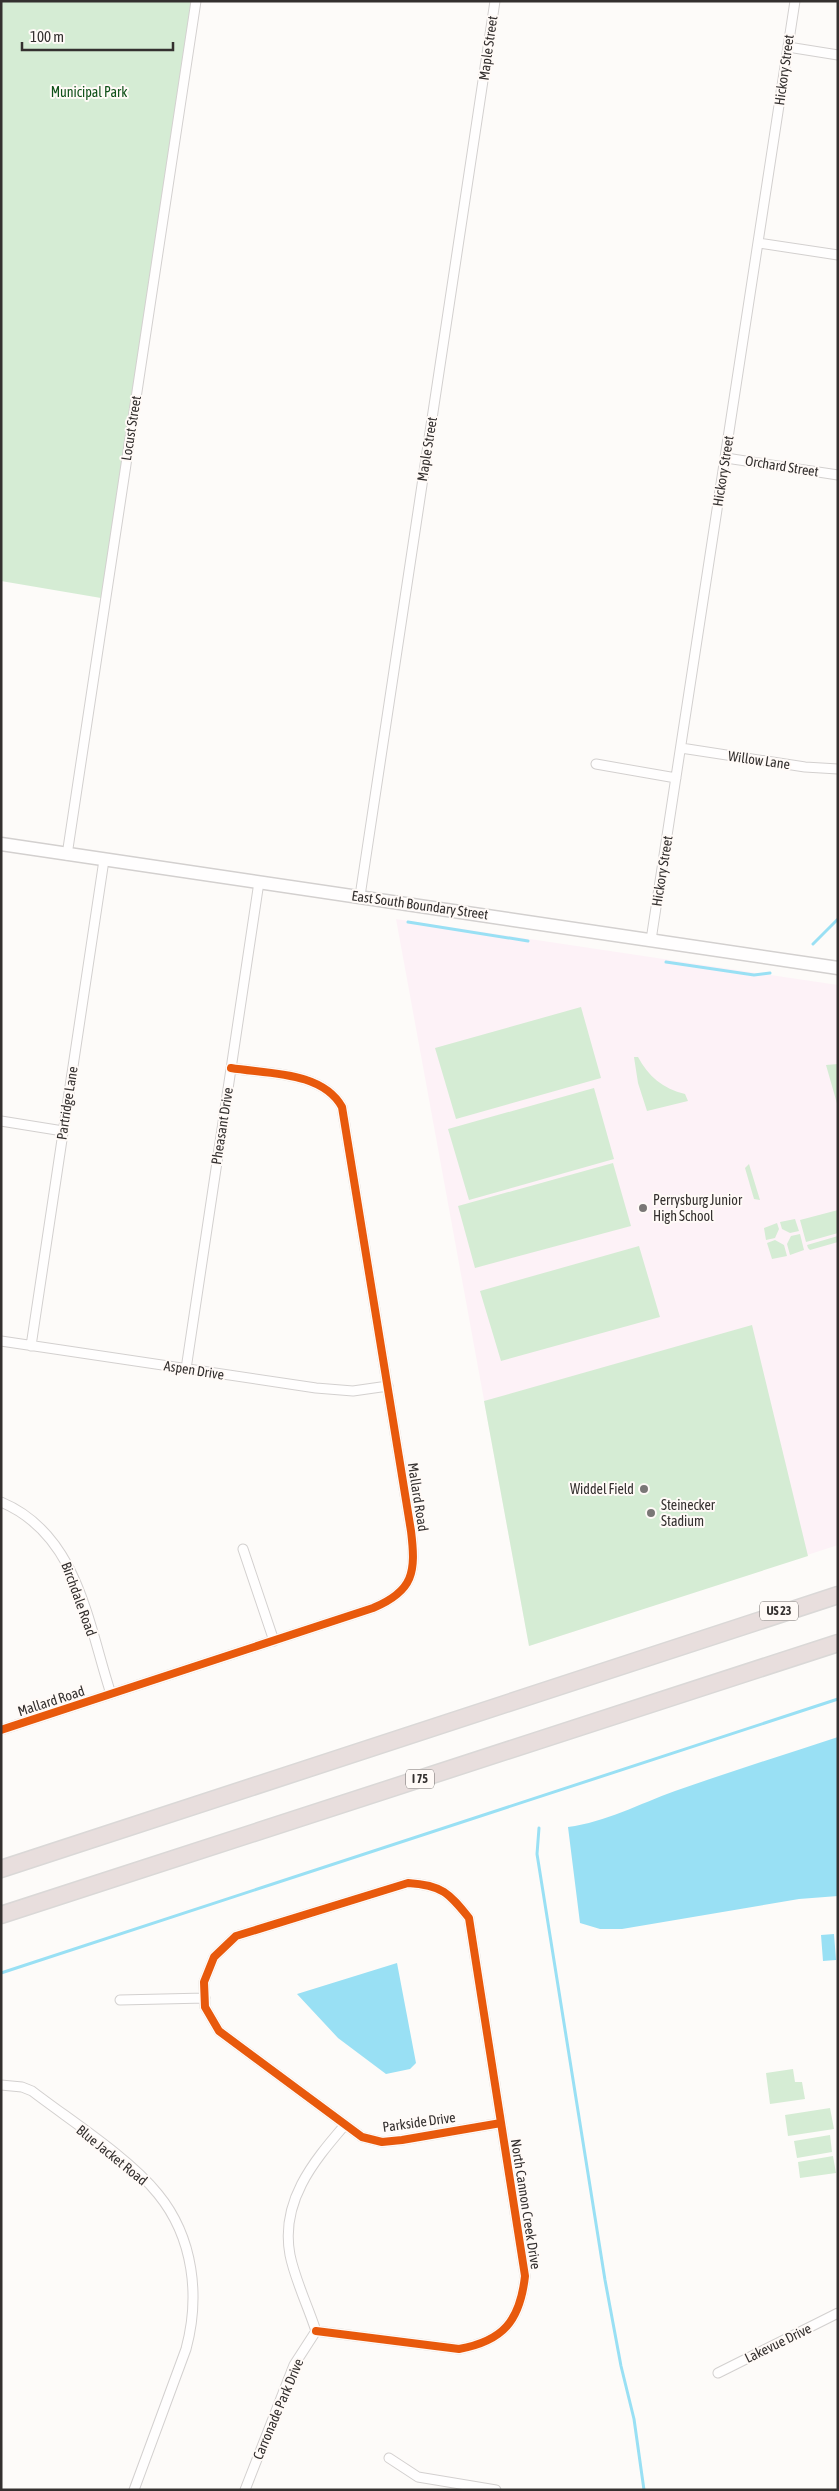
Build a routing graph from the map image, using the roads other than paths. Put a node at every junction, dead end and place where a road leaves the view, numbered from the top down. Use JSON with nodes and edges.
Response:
{"nodes":[{"id":1,"x":196,"y":1,"type":"edge"},
{"id":2,"x":495,"y":1,"type":"edge"},
{"id":3,"x":795,"y":1,"type":"edge"},
{"id":4,"x":788,"y":47,"type":"junction"},
{"id":5,"x":838,"y":54,"type":"edge"},
{"id":6,"x":759,"y":243,"type":"junction"},
{"id":7,"x":838,"y":255,"type":"edge"},
{"id":8,"x":726,"y":458,"type":"junction"},
{"id":9,"x":838,"y":475,"type":"edge"},
{"id":10,"x":681,"y":748,"type":"junction"},
{"id":11,"x":596,"y":764,"type":"dead end"},
{"id":12,"x":838,"y":769,"type":"edge"},
{"id":13,"x":676,"y":778,"type":"junction"},
{"id":14,"x":1,"y":844,"type":"edge"},
{"id":15,"x":67,"y":854,"type":"junction"},
{"id":16,"x":104,"y":860,"type":"junction"},
{"id":17,"x":259,"y":882,"type":"junction"},
{"id":18,"x":360,"y":896,"type":"junction"},
{"id":19,"x":651,"y":940,"type":"junction"},
{"id":20,"x":838,"y":968,"type":"edge"},
{"id":21,"x":231,"y":1068,"type":"junction"},
{"id":22,"x":1,"y":1121,"type":"edge"},
{"id":23,"x":63,"y":1131,"type":"junction"},
{"id":24,"x":1,"y":1341,"type":"edge"},
{"id":25,"x":32,"y":1346,"type":"junction"},
{"id":26,"x":186,"y":1369,"type":"junction"},
{"id":27,"x":388,"y":1386,"type":"junction"},
{"id":28,"x":1,"y":1502,"type":"edge"},
{"id":29,"x":243,"y":1549,"type":"dead end"},
{"id":30,"x":838,"y":1588,"type":"edge"},
{"id":31,"x":838,"y":1595,"type":"edge"},
{"id":32,"x":719,"y":1634,"type":"junction"},
{"id":33,"x":274,"y":1641,"type":"junction"},
{"id":34,"x":838,"y":1642,"type":"edge"},
{"id":35,"x":111,"y":1694,"type":"junction"},
{"id":36,"x":1,"y":1730,"type":"edge"},
{"id":37,"x":1,"y":1869,"type":"edge"},
{"id":38,"x":1,"y":1915,"type":"edge"},
{"id":39,"x":205,"y":1998,"type":"junction"},
{"id":40,"x":120,"y":2000,"type":"dead end"},
{"id":41,"x":1,"y":2085,"type":"edge"},
{"id":42,"x":501,"y":2123,"type":"junction"},
{"id":43,"x":344,"y":2126,"type":"junction"},
{"id":44,"x":838,"y":2313,"type":"edge"},
{"id":45,"x":316,"y":2330,"type":"junction"},
{"id":46,"x":718,"y":2373,"type":"dead end"},
{"id":47,"x":389,"y":2458,"type":"dead end"},
{"id":48,"x":134,"y":2490,"type":"edge"},
{"id":49,"x":245,"y":2490,"type":"edge"},
{"id":50,"x":496,"y":2490,"type":"edge"}],
"edges":[{"from":1,"to":15,"type":"street","name":"Locust Street"},
{"from":2,"to":18,"type":"street","name":"Maple Street"},
{"from":3,"to":4,"type":"street","name":"Hickory Street"},
{"from":4,"to":5,"type":"street"},
{"from":4,"to":6,"type":"street","name":"Hickory Street"},
{"from":6,"to":7,"type":"street"},
{"from":6,"to":8,"type":"street","name":"Hickory Street"},
{"from":8,"to":9,"type":"street","name":"Orchard Street"},
{"from":8,"to":10,"type":"street","name":"Hickory Street"},
{"from":10,"to":12,"type":"street","name":"Willow Lane"},
{"from":10,"to":13,"type":"street","name":"Hickory Street"},
{"from":11,"to":13,"type":"street"},
{"from":13,"to":19,"type":"street","name":"Hickory Street"},
{"from":14,"to":15,"type":"street","name":"East South Boundary Street"},
{"from":15,"to":16,"type":"street","name":"East South Boundary Street"},
{"from":16,"to":17,"type":"street","name":"East South Boundary Street"},
{"from":16,"to":23,"type":"street","name":"Partridge Lane"},
{"from":17,"to":18,"type":"street","name":"East South Boundary Street"},
{"from":17,"to":21,"type":"street","name":"Pheasant Drive"},
{"from":18,"to":19,"type":"street","name":"East South Boundary Street"},
{"from":19,"to":20,"type":"street","name":"East South Boundary Street"},
{"from":21,"to":26,"type":"street","name":"Pheasant Drive"},
{"from":21,"to":27,"type":"street","name":"Mallard Road"},
{"from":22,"to":23,"type":"street"},
{"from":23,"to":25,"type":"street","name":"Partridge Lane"},
{"from":24,"to":25,"type":"street","name":"Aspen Drive"},
{"from":25,"to":26,"type":"street","name":"Aspen Drive"},
{"from":26,"to":27,"type":"street","name":"Aspen Drive"},
{"from":27,"to":33,"type":"street","name":"Mallard Road"},
{"from":28,"to":35,"type":"street","name":"Birchdale Road"},
{"from":29,"to":33,"type":"street"},
{"from":30,"to":32,"type":"highway","number":"US 23"},
{"from":31,"to":32,"type":"highway"},
{"from":32,"to":37,"type":"highway"},
{"from":33,"to":35,"type":"street","name":"Mallard Road"},
{"from":34,"to":38,"type":"highway","number":"I 75"},
{"from":35,"to":36,"type":"street","name":"Mallard Road"},
{"from":39,"to":40,"type":"street"},
{"from":39,"to":42,"type":"street","name":"North Cannon Creek Drive"},
{"from":39,"to":43,"type":"street","name":"Parkside Drive"},
{"from":41,"to":48,"type":"street","name":"Blue Jacket Road"},
{"from":42,"to":43,"type":"street","name":"Parkside Drive"},
{"from":42,"to":45,"type":"street","name":"North Cannon Creek Drive"},
{"from":43,"to":45,"type":"street"},
{"from":44,"to":46,"type":"street","name":"Lakevue Drive"},
{"from":45,"to":49,"type":"street","name":"Carronade Park Drive"},
{"from":47,"to":50,"type":"street"}]}
